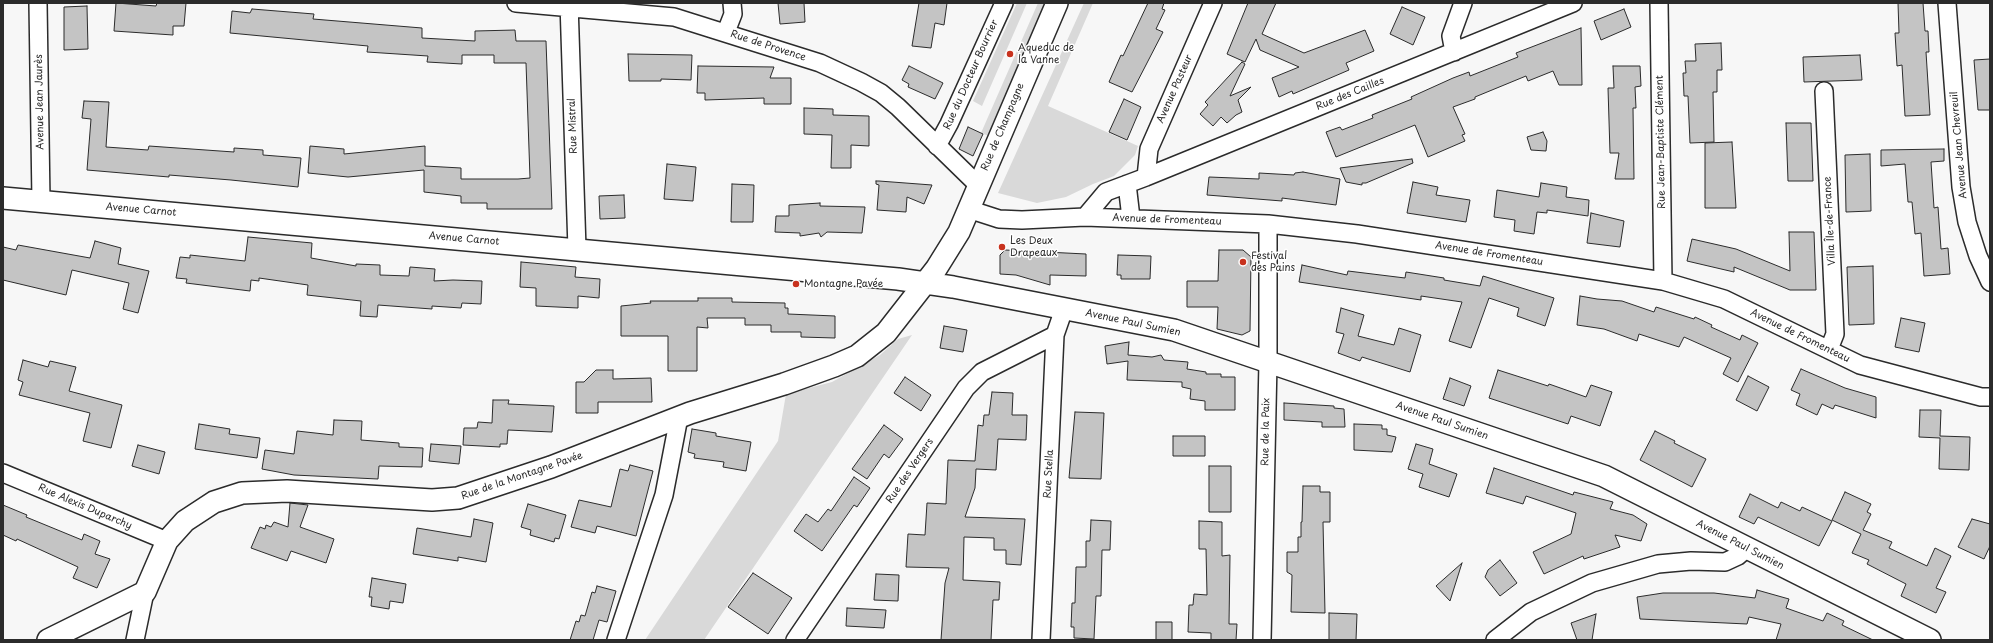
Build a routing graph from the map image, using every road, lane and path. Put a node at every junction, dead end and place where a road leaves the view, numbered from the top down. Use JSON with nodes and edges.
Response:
{"nodes":[{"id":1,"x":38,"y":3,"type":"edge"},
{"id":2,"x":516,"y":3,"type":"edge"},
{"id":3,"x":732,"y":3,"type":"edge"},
{"id":4,"x":1004,"y":3,"type":"edge"},
{"id":5,"x":1057,"y":3,"type":"edge"},
{"id":6,"x":1214,"y":3,"type":"edge"},
{"id":7,"x":1463,"y":3,"type":"edge"},
{"id":8,"x":1573,"y":3,"type":"edge"},
{"id":9,"x":1659,"y":3,"type":"edge"},
{"id":10,"x":1948,"y":3,"type":"edge"},
{"id":11,"x":569,"y":5,"type":"edge"},
{"id":12,"x":726,"y":32,"type":"junction"},
{"id":13,"x":1454,"y":52,"type":"junction"},
{"id":14,"x":1824,"y":91,"type":"dead end"},
{"id":15,"x":937,"y":146,"type":"junction"},
{"id":16,"x":1146,"y":177,"type":"junction"},
{"id":17,"x":1127,"y":184,"type":"junction"},
{"id":18,"x":978,"y":185,"type":"junction"},
{"id":19,"x":3,"y":198,"type":"edge"},
{"id":20,"x":41,"y":201,"type":"junction"},
{"id":21,"x":968,"y":209,"type":"junction"},
{"id":22,"x":1085,"y":217,"type":"junction"},
{"id":23,"x":1131,"y":218,"type":"junction"},
{"id":24,"x":1268,"y":224,"type":"junction"},
{"id":25,"x":577,"y":249,"type":"junction"},
{"id":26,"x":1663,"y":281,"type":"junction"},
{"id":27,"x":1990,"y":282,"type":"edge"},
{"id":28,"x":925,"y":283,"type":"junction"},
{"id":29,"x":1064,"y":309,"type":"junction"},
{"id":30,"x":1055,"y":335,"type":"junction"},
{"id":31,"x":1829,"y":350,"type":"junction"},
{"id":32,"x":1268,"y":362,"type":"junction"},
{"id":33,"x":1990,"y":397,"type":"edge"},
{"id":34,"x":679,"y":417,"type":"junction"},
{"id":35,"x":3,"y":473,"type":"edge"},
{"id":36,"x":167,"y":541,"type":"junction"},
{"id":37,"x":1747,"y":548,"type":"junction"},
{"id":38,"x":145,"y":592,"type":"junction"},
{"id":39,"x":48,"y":640,"type":"edge"},
{"id":40,"x":136,"y":640,"type":"edge"},
{"id":41,"x":616,"y":640,"type":"edge"},
{"id":42,"x":795,"y":640,"type":"edge"},
{"id":43,"x":1042,"y":640,"type":"edge"},
{"id":44,"x":1262,"y":640,"type":"edge"},
{"id":45,"x":1495,"y":640,"type":"edge"},
{"id":46,"x":1930,"y":640,"type":"edge"}],
"edges":[{"from":1,"to":20,"type":"street","name":"Avenue Jean Jaurès"},
{"from":2,"to":11,"type":"street","name":"Rue de Provence"},
{"from":3,"to":12,"type":"street"},
{"from":4,"to":15,"type":"street","name":"Rue du Docteur Bourrier"},
{"from":5,"to":18,"type":"street","name":"Rue de Champagne"},
{"from":6,"to":16,"type":"street","name":"Avenue Pasteur"},
{"from":7,"to":13,"type":"street"},
{"from":8,"to":13,"type":"street","name":"Rue des Cailles"},
{"from":9,"to":26,"type":"street","name":"Rue Jean-Baptiste Clément"},
{"from":10,"to":27,"type":"street","name":"Avenue Jean Chevreuil"},
{"from":11,"to":12,"type":"street","name":"Rue de Provence"},
{"from":11,"to":25,"type":"street","name":"Rue Mistral"},
{"from":12,"to":15,"type":"street","name":"Rue de Provence"},
{"from":13,"to":16,"type":"street","name":"Rue des Cailles"},
{"from":14,"to":31,"type":"street","name":"Villa Île-de-France"},
{"from":15,"to":18,"type":"street","name":"Rue de Provence"},
{"from":16,"to":17,"type":"street","name":"Rue des Cailles"},
{"from":17,"to":22,"type":"street","name":"Rue des Cailles"},
{"from":17,"to":23,"type":"street"},
{"from":18,"to":21,"type":"street","name":"Rue de Champagne"},
{"from":19,"to":20,"type":"street","name":"Avenue Carnot"},
{"from":20,"to":25,"type":"street","name":"Avenue Carnot"},
{"from":21,"to":22,"type":"street","name":"Avenue de Fromenteau"},
{"from":21,"to":28,"type":"street","name":"Rue de la Montagne Pavée"},
{"from":22,"to":23,"type":"street","name":"Avenue de Fromenteau"},
{"from":23,"to":24,"type":"street","name":"Avenue de Fromenteau"},
{"from":24,"to":26,"type":"street","name":"Avenue de Fromenteau"},
{"from":24,"to":32,"type":"street","name":"Rue de la Paix"},
{"from":25,"to":28,"type":"street","name":"Avenue Carnot"},
{"from":26,"to":31,"type":"street","name":"Avenue de Fromenteau"},
{"from":28,"to":29,"type":"street","name":"Avenue Paul Sumien"},
{"from":28,"to":34,"type":"street","name":"Rue de la Montagne Pavée"},
{"from":29,"to":30,"type":"street","name":"Rue Stella"},
{"from":29,"to":32,"type":"street","name":"Avenue Paul Sumien"},
{"from":30,"to":42,"type":"street","name":"Rue des Vergers"},
{"from":30,"to":43,"type":"street","name":"Rue Stella"},
{"from":31,"to":33,"type":"street","name":"Avenue de Fromenteau"},
{"from":32,"to":37,"type":"street","name":"Avenue Paul Sumien"},
{"from":32,"to":44,"type":"street","name":"Rue de la Paix"},
{"from":34,"to":36,"type":"street","name":"Rue de la Montagne Pavée"},
{"from":34,"to":41,"type":"street"},
{"from":35,"to":36,"type":"street","name":"Rue Alexis Duparchy"},
{"from":36,"to":38,"type":"street","name":"Rue de la Montagne Pavée"},
{"from":37,"to":45,"type":"street"},
{"from":37,"to":46,"type":"street","name":"Avenue Paul Sumien"},
{"from":38,"to":39,"type":"street"},
{"from":38,"to":40,"type":"street","name":"Rue de la Montagne Pavée"}]}
